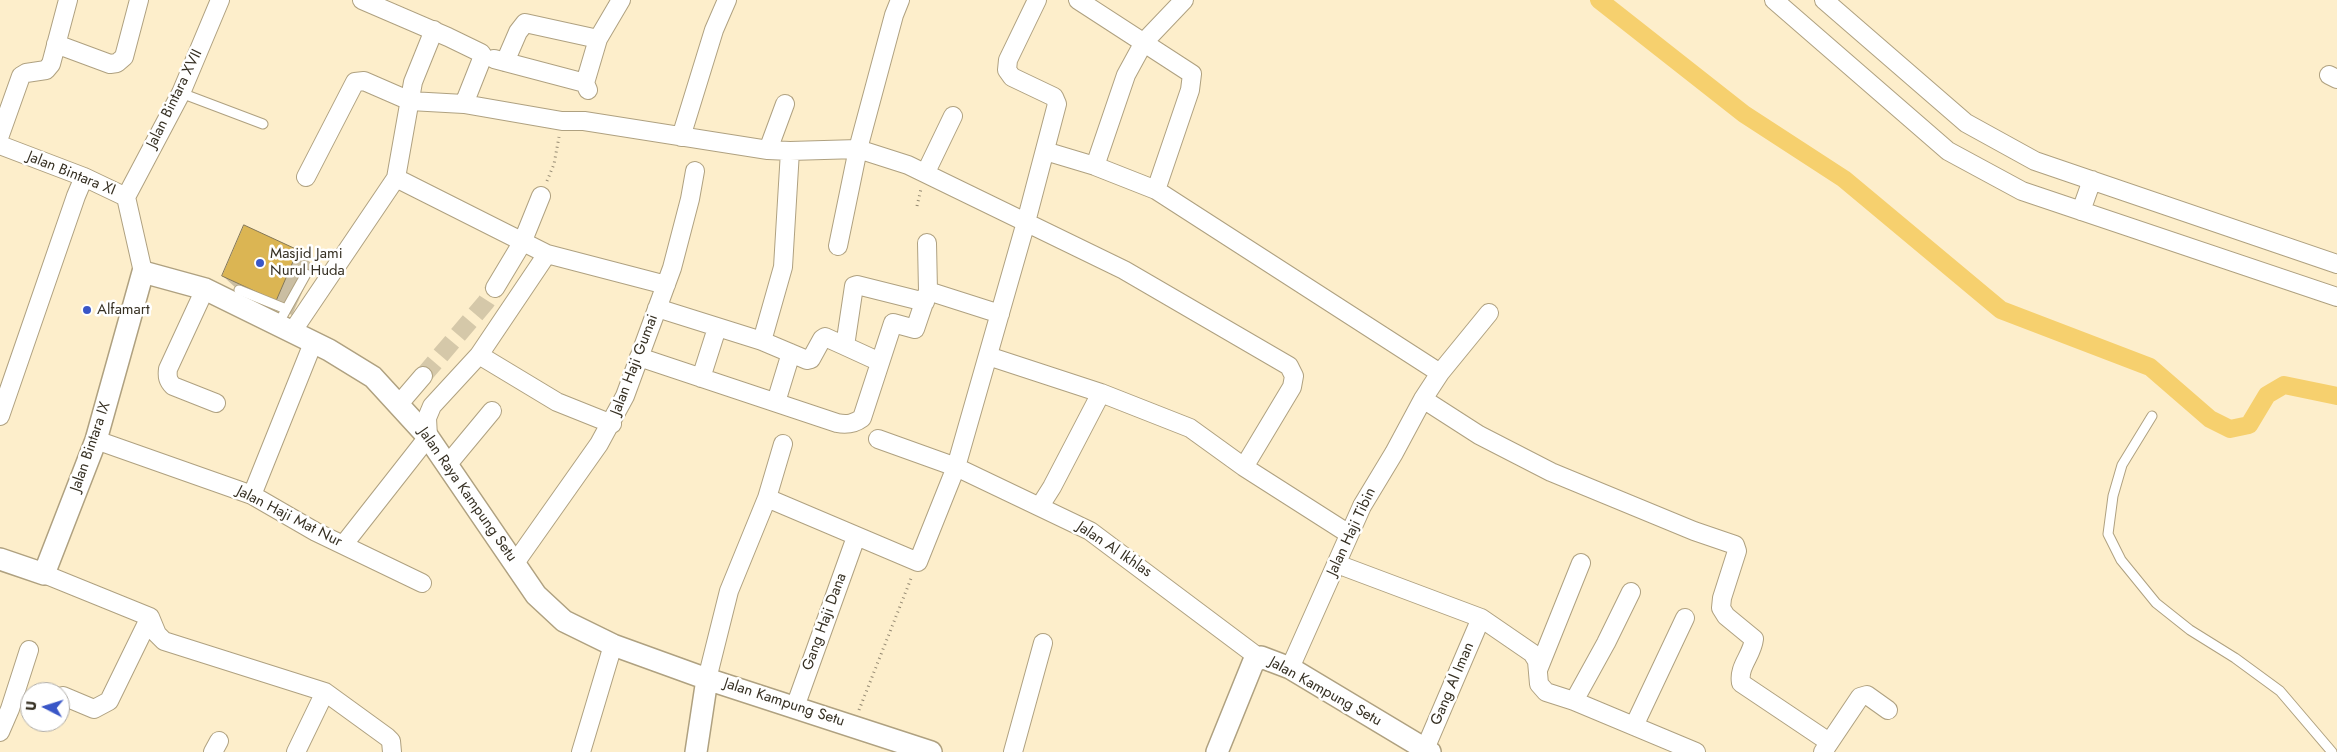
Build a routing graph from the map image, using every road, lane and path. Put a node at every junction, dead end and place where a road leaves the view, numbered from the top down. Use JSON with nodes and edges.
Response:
{"nodes":[{"id":1,"x":68,"y":0,"type":"edge"},
{"id":2,"x":139,"y":0,"type":"edge"},
{"id":3,"x":220,"y":0,"type":"edge"},
{"id":4,"x":362,"y":0,"type":"edge"},
{"id":5,"x":621,"y":0,"type":"edge"},
{"id":6,"x":727,"y":0,"type":"edge"},
{"id":7,"x":900,"y":0,"type":"edge"},
{"id":8,"x":1037,"y":0,"type":"edge"},
{"id":9,"x":1184,"y":0,"type":"edge"},
{"id":10,"x":1774,"y":0,"type":"edge"},
{"id":11,"x":1824,"y":0,"type":"edge"},
{"id":12,"x":1084,"y":1,"type":"edge"},
{"id":13,"x":434,"y":30,"type":"junction"},
{"id":14,"x":598,"y":39,"type":"junction"},
{"id":15,"x":1144,"y":42,"type":"junction"},
{"id":16,"x":56,"y":44,"type":"junction"},
{"id":17,"x":483,"y":56,"type":"junction"},
{"id":18,"x":505,"y":62,"type":"junction"},
{"id":19,"x":181,"y":93,"type":"junction"},
{"id":20,"x":410,"y":101,"type":"junction"},
{"id":21,"x":464,"y":104,"type":"junction"},
{"id":22,"x":785,"y":104,"type":"dead end"},
{"id":23,"x":953,"y":116,"type":"dead end"},
{"id":24,"x":562,"y":121,"type":"junction"},
{"id":25,"x":263,"y":124,"type":"dead end"},
{"id":26,"x":0,"y":135,"type":"edge"},
{"id":27,"x":681,"y":138,"type":"junction"},
{"id":28,"x":0,"y":145,"type":"edge"},
{"id":29,"x":858,"y":149,"type":"junction"},
{"id":30,"x":768,"y":150,"type":"junction"},
{"id":31,"x":790,"y":151,"type":"junction"},
{"id":32,"x":1045,"y":151,"type":"junction"},
{"id":33,"x":1095,"y":166,"type":"junction"},
{"id":34,"x":695,"y":171,"type":"dead end"},
{"id":35,"x":926,"y":172,"type":"junction"},
{"id":36,"x":84,"y":177,"type":"junction"},
{"id":37,"x":306,"y":177,"type":"dead end"},
{"id":38,"x":396,"y":178,"type":"junction"},
{"id":39,"x":2092,"y":180,"type":"junction"},
{"id":40,"x":1156,"y":190,"type":"junction"},
{"id":41,"x":541,"y":196,"type":"joint"},
{"id":42,"x":126,"y":197,"type":"junction"},
{"id":43,"x":2081,"y":211,"type":"junction"},
{"id":44,"x":1026,"y":222,"type":"junction"},
{"id":45,"x":522,"y":243,"type":"junction"},
{"id":46,"x":928,"y":244,"type":"dead end"},
{"id":47,"x":838,"y":246,"type":"dead end"},
{"id":48,"x":547,"y":254,"type":"junction"},
{"id":49,"x":2337,"y":264,"type":"edge"},
{"id":50,"x":142,"y":272,"type":"junction"},
{"id":51,"x":306,"y":274,"type":"dead end"},
{"id":52,"x":666,"y":285,"type":"junction"},
{"id":53,"x":495,"y":288,"type":"tunnel mouth"},
{"id":54,"x":205,"y":289,"type":"junction"},
{"id":55,"x":238,"y":290,"type":"dead end"},
{"id":56,"x":927,"y":297,"type":"junction"},
{"id":57,"x":2337,"y":297,"type":"edge"},
{"id":58,"x":657,"y":308,"type":"junction"},
{"id":59,"x":1489,"y":313,"type":"dead end"},
{"id":60,"x":1000,"y":314,"type":"junction"},
{"id":61,"x":285,"y":322,"type":"junction"},
{"id":62,"x":717,"y":328,"type":"junction"},
{"id":63,"x":762,"y":341,"type":"junction"},
{"id":64,"x":313,"y":343,"type":"junction"},
{"id":65,"x":845,"y":346,"type":"junction"},
{"id":66,"x":791,"y":353,"type":"junction"},
{"id":67,"x":479,"y":355,"type":"junction"},
{"id":68,"x":988,"y":356,"type":"junction"},
{"id":69,"x":639,"y":358,"type":"junction"},
{"id":70,"x":880,"y":362,"type":"junction"},
{"id":71,"x":1440,"y":373,"type":"junction"},
{"id":72,"x":423,"y":376,"type":"tunnel mouth"},
{"id":73,"x":701,"y":378,"type":"junction"},
{"id":74,"x":1101,"y":393,"type":"junction"},
{"id":75,"x":1423,"y":399,"type":"junction"},
{"id":76,"x":776,"y":402,"type":"junction"},
{"id":77,"x":216,"y":403,"type":"dead end"},
{"id":78,"x":399,"y":404,"type":"junction"},
{"id":79,"x":492,"y":411,"type":"dead end"},
{"id":80,"x":0,"y":416,"type":"edge"},
{"id":81,"x":2152,"y":416,"type":"dead end"},
{"id":82,"x":612,"y":424,"type":"junction"},
{"id":83,"x":428,"y":437,"type":"junction"},
{"id":84,"x":878,"y":439,"type":"dead end"},
{"id":85,"x":96,"y":440,"type":"junction"},
{"id":86,"x":783,"y":444,"type":"dead end"},
{"id":87,"x":448,"y":464,"type":"junction"},
{"id":88,"x":956,"y":466,"type":"junction"},
{"id":89,"x":1244,"y":467,"type":"junction"},
{"id":90,"x":252,"y":495,"type":"junction"},
{"id":91,"x":768,"y":498,"type":"junction"},
{"id":92,"x":1040,"y":506,"type":"junction"},
{"id":93,"x":1349,"y":534,"type":"junction"},
{"id":94,"x":856,"y":537,"type":"junction"},
{"id":95,"x":344,"y":544,"type":"junction"},
{"id":96,"x":0,"y":559,"type":"edge"},
{"id":97,"x":918,"y":562,"type":"junction"},
{"id":98,"x":515,"y":563,"type":"junction"},
{"id":99,"x":1581,"y":563,"type":"dead end"},
{"id":100,"x":1337,"y":564,"type":"junction"},
{"id":101,"x":44,"y":574,"type":"junction"},
{"id":102,"x":422,"y":583,"type":"dead end"},
{"id":103,"x":1630,"y":592,"type":"dead end"},
{"id":104,"x":150,"y":617,"type":"junction"},
{"id":105,"x":1481,"y":618,"type":"junction"},
{"id":106,"x":1685,"y":618,"type":"dead end"},
{"id":107,"x":1043,"y":643,"type":"dead end"},
{"id":108,"x":613,"y":645,"type":"junction"},
{"id":109,"x":29,"y":650,"type":"dead end"},
{"id":110,"x":1258,"y":657,"type":"junction"},
{"id":111,"x":1290,"y":668,"type":"junction"},
{"id":112,"x":1538,"y":670,"type":"junction"},
{"id":113,"x":708,"y":679,"type":"junction"},
{"id":114,"x":325,"y":692,"type":"junction"},
{"id":115,"x":70,"y":699,"type":"edge"},
{"id":116,"x":1574,"y":701,"type":"junction"},
{"id":117,"x":795,"y":707,"type":"junction"},
{"id":118,"x":1888,"y":710,"type":"dead end"},
{"id":119,"x":859,"y":711,"type":"dead end"},
{"id":120,"x":1634,"y":726,"type":"junction"},
{"id":121,"x":0,"y":732,"type":"edge"},
{"id":122,"x":1826,"y":747,"type":"edge"},
{"id":123,"x":906,"y":748,"type":"edge"},
{"id":124,"x":1427,"y":751,"type":"edge"},
{"id":125,"x":296,"y":752,"type":"edge"},
{"id":126,"x":392,"y":752,"type":"edge"},
{"id":127,"x":581,"y":752,"type":"edge"},
{"id":128,"x":696,"y":752,"type":"edge"},
{"id":129,"x":931,"y":752,"type":"edge"},
{"id":130,"x":1013,"y":752,"type":"edge"},
{"id":131,"x":1217,"y":752,"type":"edge"},
{"id":132,"x":1696,"y":752,"type":"edge"},
{"id":133,"x":2332,"y":752,"type":"edge"}],
"edges":[{"from":1,"to":16,"type":"street"},
{"from":2,"to":16,"type":"street"},
{"from":3,"to":19,"type":"street","name":"Jalan Bintara XVII"},
{"from":4,"to":13,"type":"street"},
{"from":5,"to":14,"type":"street"},
{"from":6,"to":27,"type":"street"},
{"from":7,"to":29,"type":"street"},
{"from":8,"to":32,"type":"street"},
{"from":9,"to":15,"type":"street"},
{"from":10,"to":43,"type":"street"},
{"from":11,"to":39,"type":"street"},
{"from":12,"to":15,"type":"street"},
{"from":13,"to":17,"type":"street"},
{"from":13,"to":20,"type":"street"},
{"from":14,"to":18,"type":"street"},
{"from":14,"to":18,"type":"street"},
{"from":15,"to":33,"type":"street"},
{"from":15,"to":40,"type":"street"},
{"from":16,"to":26,"type":"street"},
{"from":17,"to":18,"type":"street"},
{"from":17,"to":21,"type":"street"},
{"from":19,"to":25,"type":"lane"},
{"from":19,"to":42,"type":"street","name":"Jalan Bintara XVII"},
{"from":20,"to":21,"type":"street"},
{"from":20,"to":37,"type":"street"},
{"from":20,"to":38,"type":"street"},
{"from":21,"to":24,"type":"street"},
{"from":22,"to":30,"type":"street"},
{"from":23,"to":35,"type":"street"},
{"from":24,"to":27,"type":"street"},
{"from":24,"to":41,"type":"path"},
{"from":27,"to":30,"type":"street"},
{"from":28,"to":36,"type":"street","name":"Jalan Bintara XI"},
{"from":29,"to":31,"type":"street"},
{"from":29,"to":35,"type":"street"},
{"from":29,"to":47,"type":"street"},
{"from":30,"to":31,"type":"street"},
{"from":31,"to":63,"type":"street"},
{"from":32,"to":33,"type":"street"},
{"from":32,"to":44,"type":"street"},
{"from":33,"to":40,"type":"street"},
{"from":34,"to":52,"type":"street","name":"Jalan Haji Gumai"},
{"from":35,"to":44,"type":"street"},
{"from":36,"to":42,"type":"street","name":"Jalan Bintara XI"},
{"from":36,"to":80,"type":"street"},
{"from":38,"to":45,"type":"street"},
{"from":38,"to":61,"type":"street"},
{"from":39,"to":43,"type":"street"},
{"from":39,"to":49,"type":"street"},
{"from":40,"to":71,"type":"street"},
{"from":41,"to":45,"type":"street"},
{"from":42,"to":50,"type":"street","name":"Jalan Bintara XI"},
{"from":43,"to":57,"type":"street"},
{"from":44,"to":60,"type":"street"},
{"from":44,"to":89,"type":"street"},
{"from":45,"to":48,"type":"street"},
{"from":45,"to":53,"type":"street"},
{"from":46,"to":56,"type":"street"},
{"from":48,"to":52,"type":"street"},
{"from":48,"to":67,"type":"street"},
{"from":50,"to":54,"type":"street","name":"Jalan Raya Kampung Setu"},
{"from":50,"to":85,"type":"street","name":"Jalan Bintara IX"},
{"from":51,"to":61,"type":"lane"},
{"from":52,"to":58,"type":"street","name":"Jalan Haji Gumai"},
{"from":54,"to":61,"type":"street","name":"Jalan Raya Kampung Setu"},
{"from":54,"to":77,"type":"street"},
{"from":55,"to":61,"type":"lane"},
{"from":56,"to":60,"type":"street"},
{"from":56,"to":65,"type":"street"},
{"from":56,"to":70,"type":"street"},
{"from":58,"to":62,"type":"street"},
{"from":58,"to":69,"type":"street","name":"Jalan Haji Gumai"},
{"from":59,"to":71,"type":"street","name":"Jalan Haji Tibin"},
{"from":60,"to":68,"type":"street"},
{"from":61,"to":64,"type":"street","name":"Jalan Raya Kampung Setu"},
{"from":62,"to":63,"type":"street"},
{"from":62,"to":73,"type":"street"},
{"from":63,"to":66,"type":"street"},
{"from":64,"to":78,"type":"street","name":"Jalan Raya Kampung Setu"},
{"from":64,"to":90,"type":"street"},
{"from":65,"to":66,"type":"street"},
{"from":65,"to":70,"type":"street"},
{"from":66,"to":76,"type":"street"},
{"from":67,"to":82,"type":"street"},
{"from":67,"to":83,"type":"street"},
{"from":68,"to":74,"type":"street"},
{"from":68,"to":88,"type":"street"},
{"from":69,"to":73,"type":"street"},
{"from":69,"to":82,"type":"street","name":"Jalan Haji Gumai"},
{"from":70,"to":76,"type":"street"},
{"from":71,"to":75,"type":"street","name":"Jalan Haji Tibin"},
{"from":72,"to":78,"type":"street"},
{"from":73,"to":76,"type":"street"},
{"from":74,"to":89,"type":"street"},
{"from":74,"to":92,"type":"street"},
{"from":75,"to":93,"type":"street","name":"Jalan Haji Tibin"},
{"from":75,"to":122,"type":"street"},
{"from":78,"to":83,"type":"street","name":"Jalan Raya Kampung Setu"},
{"from":79,"to":87,"type":"street"},
{"from":81,"to":133,"type":"lane"},
{"from":82,"to":98,"type":"street","name":"Jalan Haji Gumai"},
{"from":83,"to":87,"type":"street","name":"Jalan Raya Kampung Setu"},
{"from":83,"to":95,"type":"street"},
{"from":84,"to":88,"type":"street","name":"Jalan Al Ikhlas"},
{"from":85,"to":90,"type":"street","name":"Jalan Haji Mat Nur"},
{"from":85,"to":101,"type":"street","name":"Jalan Bintara IX"},
{"from":86,"to":91,"type":"street"},
{"from":87,"to":98,"type":"street","name":"Jalan Raya Kampung Setu"},
{"from":88,"to":92,"type":"street","name":"Jalan Al Ikhlas"},
{"from":88,"to":97,"type":"street"},
{"from":89,"to":93,"type":"street"},
{"from":90,"to":95,"type":"street","name":"Jalan Haji Mat Nur"},
{"from":91,"to":94,"type":"street"},
{"from":91,"to":113,"type":"street"},
{"from":92,"to":110,"type":"street","name":"Jalan Al Ikhlas"},
{"from":93,"to":100,"type":"street","name":"Jalan Haji Tibin"},
{"from":94,"to":97,"type":"street"},
{"from":94,"to":117,"type":"street","name":"Gang Haji Dana"},
{"from":95,"to":102,"type":"street","name":"Jalan Haji Mat Nur"},
{"from":96,"to":101,"type":"street"},
{"from":97,"to":119,"type":"path"},
{"from":98,"to":108,"type":"street","name":"Jalan Raya Kampung Setu"},
{"from":99,"to":112,"type":"street"},
{"from":100,"to":105,"type":"street"},
{"from":100,"to":111,"type":"street","name":"Jalan Haji Tibin"},
{"from":101,"to":104,"type":"street"},
{"from":103,"to":116,"type":"street"},
{"from":104,"to":114,"type":"street"},
{"from":104,"to":115,"type":"street"},
{"from":105,"to":112,"type":"street"},
{"from":105,"to":124,"type":"street","name":"Gang Al Iman"},
{"from":106,"to":120,"type":"street"},
{"from":107,"to":130,"type":"street"},
{"from":108,"to":113,"type":"street","name":"Jalan Raya Kampung Setu"},
{"from":108,"to":127,"type":"street"},
{"from":109,"to":121,"type":"street"},
{"from":110,"to":111,"type":"street","name":"Jalan Kampung Setu"},
{"from":110,"to":131,"type":"street","name":"Jalan Kampung Setu"},
{"from":111,"to":124,"type":"street","name":"Jalan Kampung Setu"},
{"from":112,"to":116,"type":"street"},
{"from":113,"to":117,"type":"street","name":"Jalan Kampung Setu"},
{"from":113,"to":128,"type":"street","name":"Jalan Kampung Setu"},
{"from":114,"to":125,"type":"street"},
{"from":114,"to":126,"type":"street"},
{"from":116,"to":120,"type":"street"},
{"from":117,"to":123,"type":"street","name":"Jalan Kampung Setu"},
{"from":118,"to":122,"type":"street"},
{"from":120,"to":132,"type":"street"},
{"from":123,"to":129,"type":"street","name":"Jalan Kampung Setu"}]}
